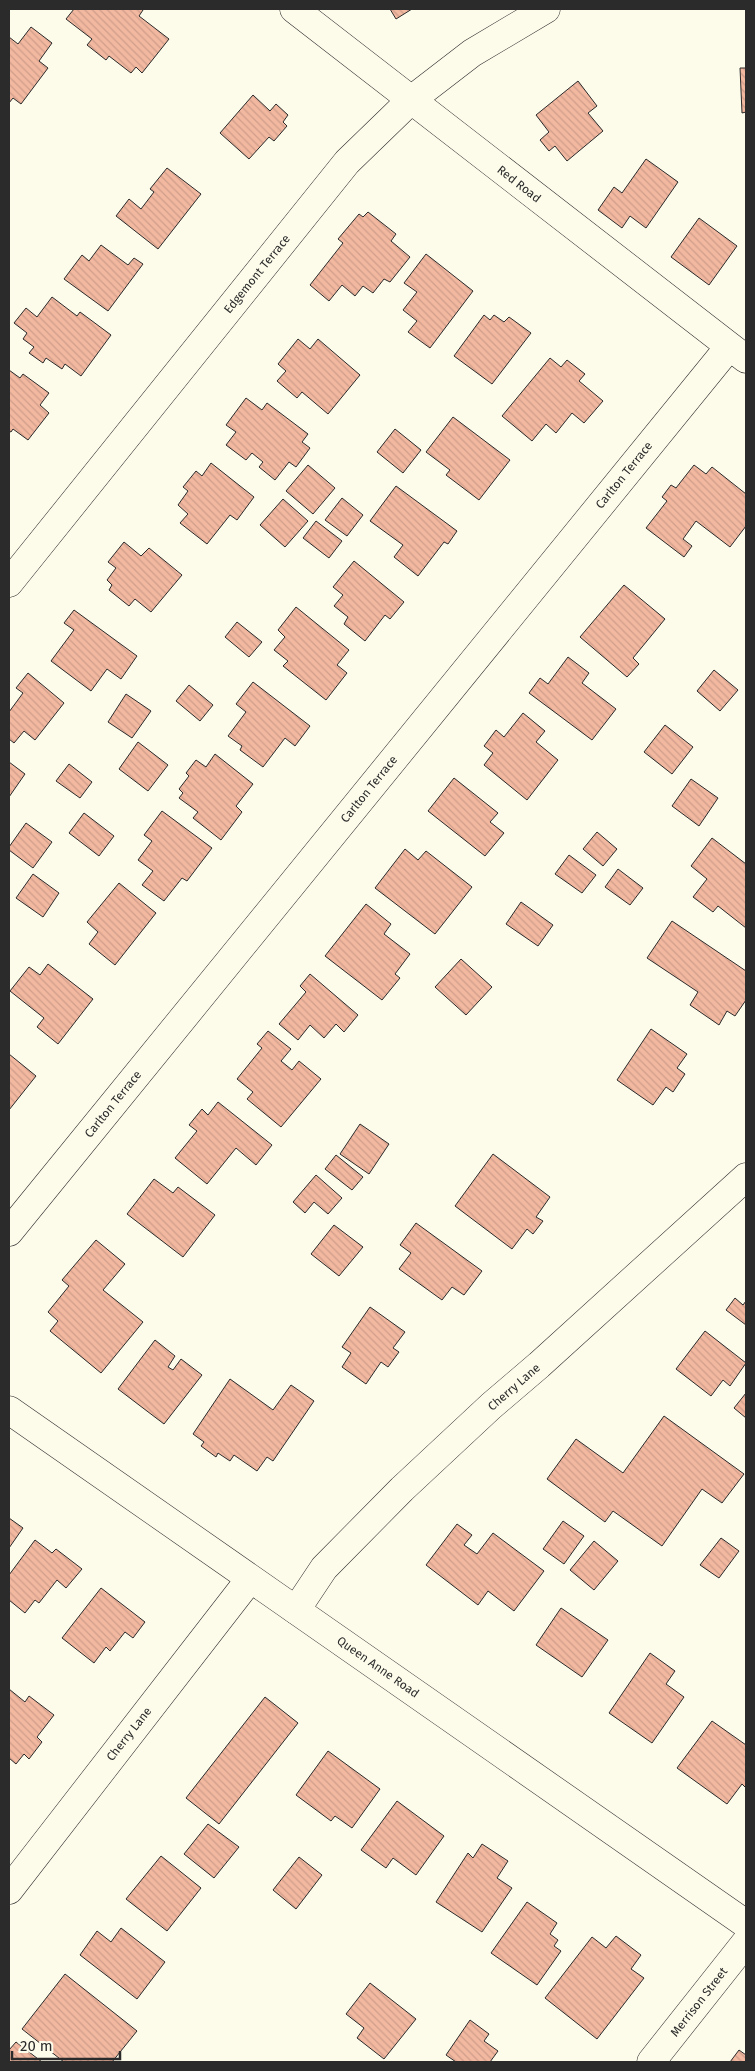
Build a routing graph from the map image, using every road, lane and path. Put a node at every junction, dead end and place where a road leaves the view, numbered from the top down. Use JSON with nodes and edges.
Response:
{"nodes":[{"id":1,"x":294,"y":9,"type":"edge"},
{"id":2,"x":546,"y":9,"type":"edge"},
{"id":3,"x":410,"y":100,"type":"junction"},
{"id":4,"x":737,"y":353,"type":"edge"},
{"id":5,"x":9,"y":583,"type":"edge"},
{"id":6,"x":746,"y":1177,"type":"edge"},
{"id":7,"x":9,"y":1232,"type":"edge"},
{"id":8,"x":9,"y":1410,"type":"edge"},
{"id":9,"x":250,"y":1579,"type":"junction"},
{"id":10,"x":296,"y":1610,"type":"junction"},
{"id":11,"x":9,"y":1890,"type":"edge"},
{"id":12,"x":746,"y":1924,"type":"edge"},
{"id":13,"x":746,"y":1942,"type":"edge"},
{"id":14,"x":651,"y":2062,"type":"edge"}],
"edges":[{"from":1,"to":3,"type":"street","name":"Red Road"},
{"from":2,"to":3,"type":"street","name":"Edgemont Terrace"},
{"from":3,"to":4,"type":"street","name":"Red Road"},
{"from":3,"to":5,"type":"street","name":"Edgemont Terrace"},
{"from":4,"to":7,"type":"street","name":"Carlton Terrace"},
{"from":6,"to":10,"type":"street","name":"Cherry Lane"},
{"from":8,"to":9,"type":"street","name":"Queen Anne Road"},
{"from":9,"to":10,"type":"street","name":"Queen Anne Road"},
{"from":9,"to":11,"type":"street","name":"Cherry Lane"},
{"from":10,"to":12,"type":"street","name":"Queen Anne Road"},
{"from":13,"to":14,"type":"street","name":"Merrison Street"}]}
